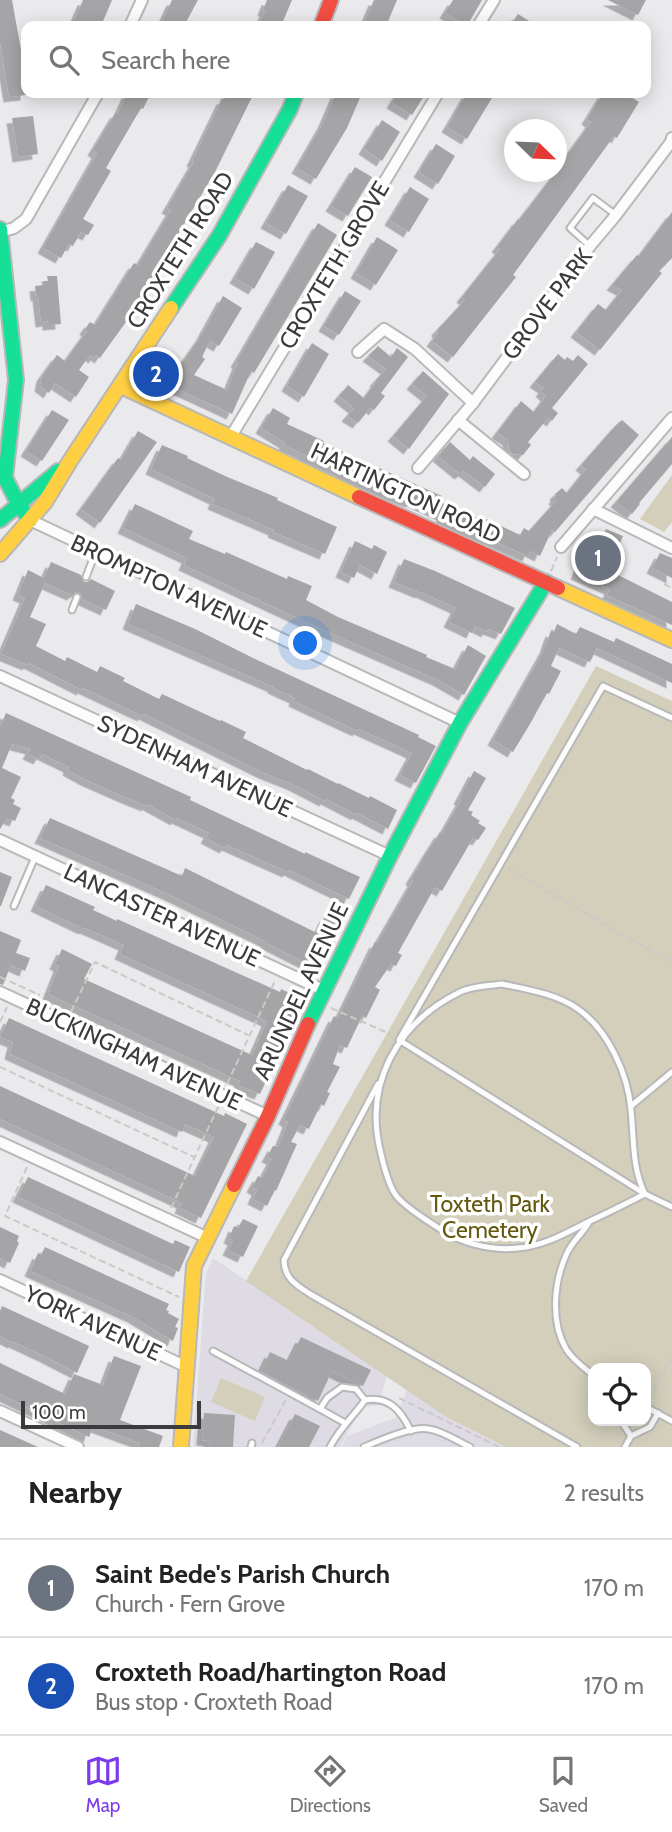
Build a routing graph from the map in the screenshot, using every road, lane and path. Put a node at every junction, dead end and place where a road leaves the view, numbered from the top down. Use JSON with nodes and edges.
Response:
{"nodes":[{"id":1,"x":142,"y":0,"type":"edge"},
{"id":2,"x":331,"y":0,"type":"edge"},
{"id":3,"x":494,"y":0,"type":"edge"},
{"id":4,"x":132,"y":21,"type":"edge"},
{"id":5,"x":323,"y":21,"type":"edge"},
{"id":6,"x":481,"y":21,"type":"edge"},
{"id":7,"x":95,"y":98,"type":"edge"},
{"id":8,"x":294,"y":98,"type":"edge"},
{"id":9,"x":435,"y":98,"type":"edge"},
{"id":10,"x":672,"y":138,"type":"edge"},
{"id":11,"x":616,"y":215,"type":"junction"},
{"id":12,"x":0,"y":230,"type":"edge"},
{"id":13,"x":590,"y":246,"type":"junction"},
{"id":14,"x":2,"y":267,"type":"edge"},
{"id":15,"x":358,"y":352,"type":"dead end"},
{"id":16,"x":121,"y":386,"type":"junction"},
{"id":17,"x":473,"y":403,"type":"junction"},
{"id":18,"x":672,"y":418,"type":"edge"},
{"id":19,"x":458,"y":420,"type":"junction"},
{"id":20,"x":230,"y":438,"type":"junction"},
{"id":21,"x":70,"y":461,"type":"junction"},
{"id":22,"x":418,"y":468,"type":"dead end"},
{"id":23,"x":524,"y":474,"type":"dead end"},
{"id":24,"x":19,"y":505,"type":"junction"},
{"id":25,"x":593,"y":509,"type":"junction"},
{"id":26,"x":0,"y":520,"type":"edge"},
{"id":27,"x":30,"y":520,"type":"junction"},
{"id":28,"x":672,"y":535,"type":"edge"},
{"id":29,"x":668,"y":546,"type":"edge"},
{"id":30,"x":561,"y":547,"type":"joint"},
{"id":31,"x":96,"y":551,"type":"junction"},
{"id":32,"x":0,"y":554,"type":"edge"},
{"id":33,"x":86,"y":577,"type":"dead end"},
{"id":34,"x":546,"y":582,"type":"junction"},
{"id":35,"x":664,"y":584,"type":"dead end"},
{"id":36,"x":672,"y":588,"type":"edge"},
{"id":37,"x":77,"y":597,"type":"dead end"},
{"id":38,"x":72,"y":610,"type":"dead end"},
{"id":39,"x":672,"y":640,"type":"edge"},
{"id":40,"x":0,"y":676,"type":"edge"},
{"id":41,"x":672,"y":718,"type":"edge"},
{"id":42,"x":460,"y":723,"type":"junction"},
{"id":43,"x":0,"y":840,"type":"edge"},
{"id":44,"x":390,"y":856,"type":"junction"},
{"id":45,"x":35,"y":857,"type":"junction"},
{"id":46,"x":502,"y":865,"type":"junction"},
{"id":47,"x":14,"y":906,"type":"dead end"},
{"id":48,"x":672,"y":962,"type":"edge"},
{"id":49,"x":0,"y":977,"type":"edge"},
{"id":50,"x":0,"y":992,"type":"edge"},
{"id":51,"x":40,"y":995,"type":"dead end"},
{"id":52,"x":320,"y":996,"type":"junction"},
{"id":53,"x":12,"y":998,"type":"junction"},
{"id":54,"x":0,"y":1022,"type":"edge"},
{"id":55,"x":66,"y":1023,"type":"junction"},
{"id":56,"x":250,"y":1036,"type":"dead end"},
{"id":57,"x":399,"y":1040,"type":"junction"},
{"id":58,"x":0,"y":1067,"type":"edge"},
{"id":59,"x":672,"y":1072,"type":"edge"},
{"id":60,"x":382,"y":1078,"type":"junction"},
{"id":61,"x":631,"y":1106,"type":"junction"},
{"id":62,"x":268,"y":1116,"type":"junction"},
{"id":63,"x":0,"y":1142,"type":"edge"},
{"id":64,"x":32,"y":1156,"type":"junction"},
{"id":65,"x":195,"y":1158,"type":"dead end"},
{"id":66,"x":645,"y":1194,"type":"junction"},
{"id":67,"x":672,"y":1207,"type":"edge"},
{"id":68,"x":589,"y":1222,"type":"junction"},
{"id":69,"x":208,"y":1238,"type":"junction"},
{"id":70,"x":0,"y":1280,"type":"edge"},
{"id":71,"x":192,"y":1303,"type":"junction"},
{"id":72,"x":213,"y":1351,"type":"dead end"},
{"id":73,"x":672,"y":1358,"type":"edge"},
{"id":74,"x":187,"y":1367,"type":"junction"},
{"id":75,"x":588,"y":1371,"type":"edge"},
{"id":76,"x":290,"y":1392,"type":"junction"},
{"id":77,"x":390,"y":1394,"type":"dead end"},
{"id":78,"x":651,"y":1395,"type":"edge"},
{"id":79,"x":365,"y":1400,"type":"junction"},
{"id":80,"x":651,"y":1408,"type":"edge"},
{"id":81,"x":320,"y":1409,"type":"junction"},
{"id":82,"x":0,"y":1411,"type":"edge"},
{"id":83,"x":658,"y":1413,"type":"junction"},
{"id":84,"x":672,"y":1421,"type":"edge"},
{"id":85,"x":345,"y":1423,"type":"junction"},
{"id":86,"x":624,"y":1426,"type":"edge"},
{"id":87,"x":411,"y":1431,"type":"junction"},
{"id":88,"x":631,"y":1436,"type":"junction"},
{"id":89,"x":251,"y":1445,"type":"edge"},
{"id":90,"x":78,"y":1447,"type":"edge"},
{"id":91,"x":181,"y":1447,"type":"edge"},
{"id":92,"x":330,"y":1447,"type":"edge"},
{"id":93,"x":365,"y":1447,"type":"edge"},
{"id":94,"x":470,"y":1447,"type":"edge"},
{"id":95,"x":499,"y":1447,"type":"edge"},
{"id":96,"x":577,"y":1447,"type":"edge"},
{"id":97,"x":625,"y":1447,"type":"edge"}],
"edges":[{"from":1,"to":4,"type":"street"},
{"from":2,"to":5,"type":"street"},
{"from":3,"to":6,"type":"street"},
{"from":7,"to":12,"type":"street"},
{"from":8,"to":16,"type":"street","name":"CROXTETH ROAD"},
{"from":9,"to":20,"type":"street","name":"CROXTETH GROVE"},
{"from":10,"to":11,"type":"street","name":"GROVE PARK"},
{"from":11,"to":13,"type":"street","name":"GROVE PARK"},
{"from":11,"to":13,"type":"lane"},
{"from":12,"to":14,"type":"street"},
{"from":13,"to":17,"type":"street","name":"GROVE PARK"},
{"from":14,"to":24,"type":"street"},
{"from":15,"to":17,"type":"street"},
{"from":16,"to":20,"type":"street","name":"HARTINGTON ROAD"},
{"from":16,"to":21,"type":"street","name":"CROXTETH ROAD"},
{"from":17,"to":19,"type":"street","name":"GROVE PARK"},
{"from":18,"to":25,"type":"street"},
{"from":19,"to":22,"type":"street","name":"GROVE PARK"},
{"from":19,"to":23,"type":"street"},
{"from":20,"to":34,"type":"street","name":"HARTINGTON ROAD"},
{"from":21,"to":24,"type":"street","name":"CROXTETH ROAD"},
{"from":21,"to":27,"type":"street","name":"CROXTETH ROAD"},
{"from":24,"to":26,"type":"street","name":"CROXTETH ROAD"},
{"from":24,"to":27,"type":"street"},
{"from":25,"to":29,"type":"street"},
{"from":25,"to":30,"type":"street"},
{"from":27,"to":31,"type":"street","name":"BROMPTON AVENUE"},
{"from":27,"to":32,"type":"street","name":"CROXTETH ROAD"},
{"from":28,"to":29,"type":"street"},
{"from":30,"to":34,"type":"path"},
{"from":31,"to":33,"type":"lane"},
{"from":31,"to":42,"type":"street","name":"BROMPTON AVENUE"},
{"from":34,"to":39,"type":"street","name":"HARTINGTON ROAD"},
{"from":34,"to":42,"type":"street","name":"ARUNDEL AVENUE"},
{"from":35,"to":36,"type":"path"},
{"from":37,"to":38,"type":"lane"},
{"from":40,"to":44,"type":"street","name":"SYDENHAM AVENUE"},
{"from":41,"to":46,"type":"lane"},
{"from":42,"to":44,"type":"street","name":"ARUNDEL AVENUE"},
{"from":43,"to":45,"type":"street","name":"LANCASTER AVENUE"},
{"from":44,"to":52,"type":"street","name":"ARUNDEL AVENUE"},
{"from":45,"to":47,"type":"lane"},
{"from":45,"to":52,"type":"street","name":"LANCASTER AVENUE"},
{"from":46,"to":48,"type":"path"},
{"from":46,"to":57,"type":"lane"},
{"from":49,"to":51,"type":"path"},
{"from":50,"to":53,"type":"street","name":"BUCKINGHAM AVENUE"},
{"from":52,"to":57,"type":"path"},
{"from":52,"to":62,"type":"street","name":"ARUNDEL AVENUE"},
{"from":53,"to":54,"type":"path"},
{"from":53,"to":55,"type":"street","name":"BUCKINGHAM AVENUE"},
{"from":55,"to":56,"type":"path"},
{"from":55,"to":62,"type":"street","name":"BUCKINGHAM AVENUE"},
{"from":57,"to":60,"type":"lane"},
{"from":57,"to":61,"type":"lane"},
{"from":57,"to":66,"type":"lane"},
{"from":58,"to":65,"type":"path"},
{"from":59,"to":61,"type":"lane"},
{"from":60,"to":68,"type":"lane"},
{"from":60,"to":96,"type":"lane"},
{"from":61,"to":66,"type":"lane"},
{"from":62,"to":69,"type":"street","name":"ARUNDEL AVENUE"},
{"from":63,"to":64,"type":"street"},
{"from":64,"to":69,"type":"street"},
{"from":64,"to":71,"type":"path"},
{"from":66,"to":67,"type":"lane"},
{"from":66,"to":68,"type":"lane"},
{"from":68,"to":75,"type":"lane"},
{"from":69,"to":71,"type":"street","name":"ARUNDEL AVENUE"},
{"from":70,"to":74,"type":"street","name":"YORK AVENUE"},
{"from":71,"to":74,"type":"street","name":"ARUNDEL AVENUE"},
{"from":72,"to":76,"type":"lane"},
{"from":73,"to":78,"type":"path"},
{"from":74,"to":91,"type":"street","name":"ARUNDEL AVENUE"},
{"from":76,"to":81,"type":"lane"},
{"from":76,"to":89,"type":"path"},
{"from":77,"to":95,"type":"path"},
{"from":79,"to":81,"type":"lane"},
{"from":79,"to":85,"type":"lane"},
{"from":79,"to":87,"type":"lane"},
{"from":80,"to":83,"type":"lane"},
{"from":81,"to":85,"type":"lane"},
{"from":82,"to":90,"type":"street"},
{"from":83,"to":84,"type":"lane"},
{"from":83,"to":88,"type":"lane"},
{"from":85,"to":92,"type":"lane"},
{"from":86,"to":88,"type":"lane"},
{"from":87,"to":93,"type":"lane"},
{"from":87,"to":94,"type":"lane"},
{"from":88,"to":97,"type":"lane"}]}
